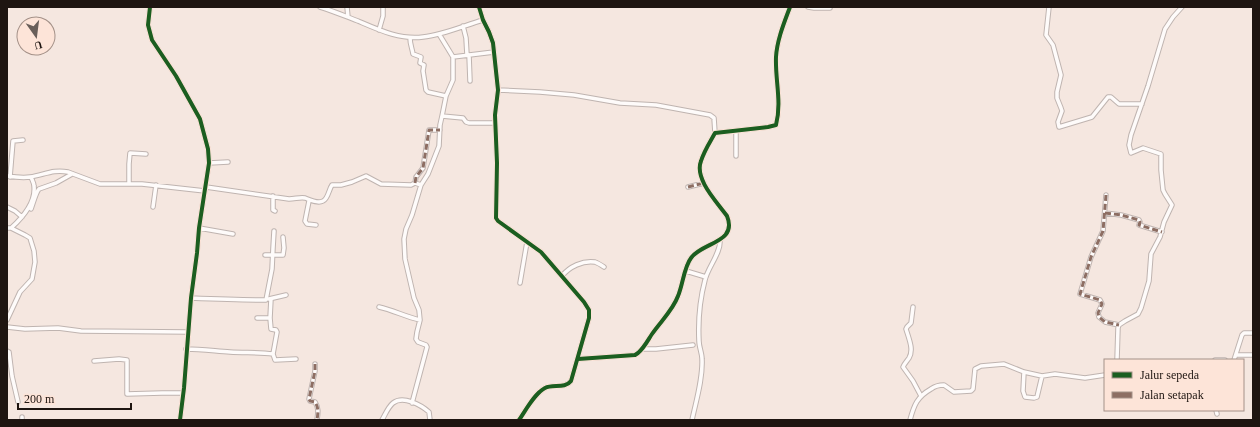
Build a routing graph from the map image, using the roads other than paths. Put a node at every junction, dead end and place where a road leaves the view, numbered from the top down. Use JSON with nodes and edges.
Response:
{"nodes":[{"id":1,"x":150,"y":7,"type":"edge"},
{"id":2,"x":320,"y":7,"type":"edge"},
{"id":3,"x":348,"y":7,"type":"edge"},
{"id":4,"x":383,"y":7,"type":"edge"},
{"id":5,"x":479,"y":7,"type":"edge"},
{"id":6,"x":790,"y":7,"type":"edge"},
{"id":7,"x":808,"y":7,"type":"edge"},
{"id":8,"x":1048,"y":7,"type":"edge"},
{"id":9,"x":1182,"y":7,"type":"edge"},
{"id":10,"x":830,"y":8,"type":"edge"},
{"id":11,"x":348,"y":17,"type":"junction"},
{"id":12,"x":483,"y":20,"type":"junction"},
{"id":13,"x":463,"y":26,"type":"junction"},
{"id":14,"x":379,"y":30,"type":"junction"},
{"id":15,"x":439,"y":34,"type":"junction"},
{"id":16,"x":410,"y":38,"type":"junction"},
{"id":17,"x":494,"y":52,"type":"junction"},
{"id":18,"x":468,"y":55,"type":"junction"},
{"id":19,"x":453,"y":57,"type":"junction"},
{"id":20,"x":470,"y":81,"type":"dead end"},
{"id":21,"x":498,"y":90,"type":"junction"},
{"id":22,"x":446,"y":96,"type":"junction"},
{"id":23,"x":1142,"y":104,"type":"junction"},
{"id":24,"x":442,"y":116,"type":"junction"},
{"id":25,"x":495,"y":123,"type":"junction"},
{"id":26,"x":440,"y":130,"type":"junction"},
{"id":27,"x":736,"y":131,"type":"junction"},
{"id":28,"x":715,"y":133,"type":"junction"},
{"id":29,"x":23,"y":140,"type":"dead end"},
{"id":30,"x":146,"y":154,"type":"dead end"},
{"id":31,"x":736,"y":156,"type":"dead end"},
{"id":32,"x":228,"y":162,"type":"dead end"},
{"id":33,"x":209,"y":163,"type":"junction"},
{"id":34,"x":72,"y":174,"type":"junction"},
{"id":35,"x":8,"y":177,"type":"edge"},
{"id":36,"x":31,"y":177,"type":"junction"},
{"id":37,"x":415,"y":183,"type":"junction"},
{"id":38,"x":704,"y":183,"type":"junction"},
{"id":39,"x":129,"y":184,"type":"junction"},
{"id":40,"x":156,"y":185,"type":"junction"},
{"id":41,"x":421,"y":185,"type":"junction"},
{"id":42,"x":688,"y":187,"type":"dead end"},
{"id":43,"x":205,"y":189,"type":"junction"},
{"id":44,"x":1106,"y":195,"type":"dead end"},
{"id":45,"x":273,"y":196,"type":"junction"},
{"id":46,"x":309,"y":201,"type":"junction"},
{"id":47,"x":7,"y":206,"type":"edge"},
{"id":48,"x":153,"y":207,"type":"dead end"},
{"id":49,"x":31,"y":210,"type":"dead end"},
{"id":50,"x":275,"y":211,"type":"dead end"},
{"id":51,"x":1105,"y":213,"type":"junction"},
{"id":52,"x":22,"y":217,"type":"junction"},
{"id":53,"x":316,"y":225,"type":"dead end"},
{"id":54,"x":9,"y":228,"type":"edge"},
{"id":55,"x":199,"y":228,"type":"junction"},
{"id":56,"x":274,"y":231,"type":"dead end"},
{"id":57,"x":1162,"y":232,"type":"junction"},
{"id":58,"x":233,"y":234,"type":"dead end"},
{"id":59,"x":284,"y":237,"type":"dead end"},
{"id":60,"x":720,"y":240,"type":"junction"},
{"id":61,"x":527,"y":242,"type":"junction"},
{"id":62,"x":265,"y":255,"type":"dead end"},
{"id":63,"x":272,"y":256,"type":"junction"},
{"id":64,"x":604,"y":267,"type":"dead end"},
{"id":65,"x":686,"y":271,"type":"junction"},
{"id":66,"x":562,"y":276,"type":"junction"},
{"id":67,"x":706,"y":277,"type":"junction"},
{"id":68,"x":520,"y":283,"type":"dead end"},
{"id":69,"x":286,"y":295,"type":"dead end"},
{"id":70,"x":191,"y":298,"type":"junction"},
{"id":71,"x":271,"y":299,"type":"junction"},
{"id":72,"x":266,"y":300,"type":"junction"},
{"id":73,"x":378,"y":307,"type":"dead end"},
{"id":74,"x":913,"y":307,"type":"dead end"},
{"id":75,"x":257,"y":318,"type":"dead end"},
{"id":76,"x":270,"y":318,"type":"junction"},
{"id":77,"x":7,"y":320,"type":"edge"},
{"id":78,"x":420,"y":320,"type":"junction"},
{"id":79,"x":1119,"y":325,"type":"junction"},
{"id":80,"x":7,"y":327,"type":"edge"},
{"id":81,"x":188,"y":332,"type":"junction"},
{"id":82,"x":1253,"y":333,"type":"edge"},
{"id":83,"x":693,"y":345,"type":"dead end"},
{"id":84,"x":186,"y":349,"type":"junction"},
{"id":85,"x":642,"y":349,"type":"junction"},
{"id":86,"x":7,"y":351,"type":"edge"},
{"id":87,"x":273,"y":354,"type":"junction"},
{"id":88,"x":1236,"y":355,"type":"junction"},
{"id":89,"x":1253,"y":355,"type":"edge"},
{"id":90,"x":296,"y":359,"type":"dead end"},
{"id":91,"x":578,"y":359,"type":"junction"},
{"id":92,"x":1118,"y":359,"type":"edge"},
{"id":93,"x":1234,"y":359,"type":"edge"},
{"id":94,"x":94,"y":361,"type":"dead end"},
{"id":95,"x":315,"y":364,"type":"dead end"},
{"id":96,"x":1024,"y":372,"type":"junction"},
{"id":97,"x":1104,"y":375,"type":"edge"},
{"id":98,"x":1042,"y":376,"type":"junction"},
{"id":99,"x":184,"y":394,"type":"junction"},
{"id":100,"x":921,"y":396,"type":"junction"},
{"id":101,"x":18,"y":402,"type":"dead end"},
{"id":102,"x":412,"y":403,"type":"junction"},
{"id":103,"x":180,"y":420,"type":"edge"},
{"id":104,"x":317,"y":420,"type":"edge"},
{"id":105,"x":382,"y":420,"type":"edge"},
{"id":106,"x":430,"y":420,"type":"edge"},
{"id":107,"x":520,"y":420,"type":"edge"},
{"id":108,"x":692,"y":420,"type":"edge"},
{"id":109,"x":910,"y":420,"type":"edge"}],
"edges":[{"from":1,"to":33,"type":"street"},
{"from":2,"to":11,"type":"street"},
{"from":3,"to":11,"type":"street"},
{"from":4,"to":14,"type":"street"},
{"from":5,"to":12,"type":"street"},
{"from":6,"to":27,"type":"street"},
{"from":7,"to":10,"type":"street"},
{"from":8,"to":23,"type":"street"},
{"from":9,"to":23,"type":"street"},
{"from":11,"to":14,"type":"street"},
{"from":12,"to":13,"type":"street"},
{"from":12,"to":17,"type":"street"},
{"from":13,"to":15,"type":"street"},
{"from":13,"to":18,"type":"street"},
{"from":14,"to":16,"type":"street"},
{"from":15,"to":16,"type":"street"},
{"from":15,"to":19,"type":"street"},
{"from":16,"to":22,"type":"street"},
{"from":17,"to":18,"type":"street"},
{"from":17,"to":21,"type":"street"},
{"from":18,"to":19,"type":"street"},
{"from":18,"to":20,"type":"street"},
{"from":19,"to":22,"type":"street"},
{"from":21,"to":25,"type":"street"},
{"from":21,"to":28,"type":"street"},
{"from":22,"to":24,"type":"street"},
{"from":23,"to":57,"type":"street"},
{"from":24,"to":25,"type":"street"},
{"from":24,"to":26,"type":"street"},
{"from":25,"to":61,"type":"street"},
{"from":26,"to":37,"type":"street"},
{"from":26,"to":41,"type":"street"},
{"from":27,"to":28,"type":"street"},
{"from":27,"to":31,"type":"street"},
{"from":28,"to":38,"type":"street"},
{"from":29,"to":35,"type":"street"},
{"from":30,"to":39,"type":"street"},
{"from":32,"to":33,"type":"street"},
{"from":33,"to":43,"type":"street"},
{"from":34,"to":36,"type":"street"},
{"from":34,"to":39,"type":"street"},
{"from":34,"to":49,"type":"street"},
{"from":35,"to":36,"type":"street"},
{"from":36,"to":52,"type":"street"},
{"from":37,"to":41,"type":"street"},
{"from":37,"to":46,"type":"street"},
{"from":38,"to":42,"type":"street"},
{"from":38,"to":60,"type":"street"},
{"from":39,"to":40,"type":"street"},
{"from":40,"to":43,"type":"street"},
{"from":40,"to":48,"type":"street"},
{"from":41,"to":78,"type":"street"},
{"from":43,"to":45,"type":"street"},
{"from":43,"to":55,"type":"street"},
{"from":44,"to":51,"type":"street"},
{"from":45,"to":46,"type":"street"},
{"from":45,"to":50,"type":"street"},
{"from":46,"to":53,"type":"street"},
{"from":47,"to":52,"type":"street"},
{"from":51,"to":57,"type":"street"},
{"from":51,"to":79,"type":"street"},
{"from":52,"to":54,"type":"street"},
{"from":54,"to":77,"type":"street"},
{"from":55,"to":58,"type":"street"},
{"from":55,"to":70,"type":"street"},
{"from":56,"to":63,"type":"street"},
{"from":57,"to":79,"type":"street"},
{"from":59,"to":63,"type":"street"},
{"from":60,"to":65,"type":"street"},
{"from":60,"to":67,"type":"street"},
{"from":61,"to":66,"type":"street"},
{"from":61,"to":68,"type":"street"},
{"from":62,"to":63,"type":"street"},
{"from":63,"to":72,"type":"street"},
{"from":64,"to":66,"type":"street"},
{"from":65,"to":67,"type":"street"},
{"from":65,"to":85,"type":"street"},
{"from":66,"to":91,"type":"street"},
{"from":67,"to":108,"type":"street"},
{"from":69,"to":71,"type":"street"},
{"from":70,"to":72,"type":"street"},
{"from":70,"to":81,"type":"street"},
{"from":71,"to":72,"type":"street"},
{"from":71,"to":76,"type":"street"},
{"from":73,"to":78,"type":"street"},
{"from":74,"to":100,"type":"street"},
{"from":75,"to":76,"type":"street"},
{"from":76,"to":87,"type":"street"},
{"from":78,"to":102,"type":"street"},
{"from":79,"to":92,"type":"street"},
{"from":80,"to":81,"type":"street"},
{"from":81,"to":84,"type":"street"},
{"from":82,"to":88,"type":"street"},
{"from":83,"to":85,"type":"street"},
{"from":84,"to":87,"type":"street"},
{"from":84,"to":99,"type":"street"},
{"from":85,"to":91,"type":"street"},
{"from":86,"to":101,"type":"street"},
{"from":87,"to":90,"type":"street"},
{"from":88,"to":89,"type":"street"},
{"from":88,"to":93,"type":"street"},
{"from":91,"to":107,"type":"street"},
{"from":94,"to":99,"type":"street"},
{"from":95,"to":104,"type":"street"},
{"from":96,"to":98,"type":"street"},
{"from":96,"to":98,"type":"street"},
{"from":96,"to":100,"type":"street"},
{"from":97,"to":98,"type":"street"},
{"from":99,"to":103,"type":"street"},
{"from":100,"to":109,"type":"street"},
{"from":102,"to":105,"type":"street"},
{"from":102,"to":106,"type":"street"}]}
